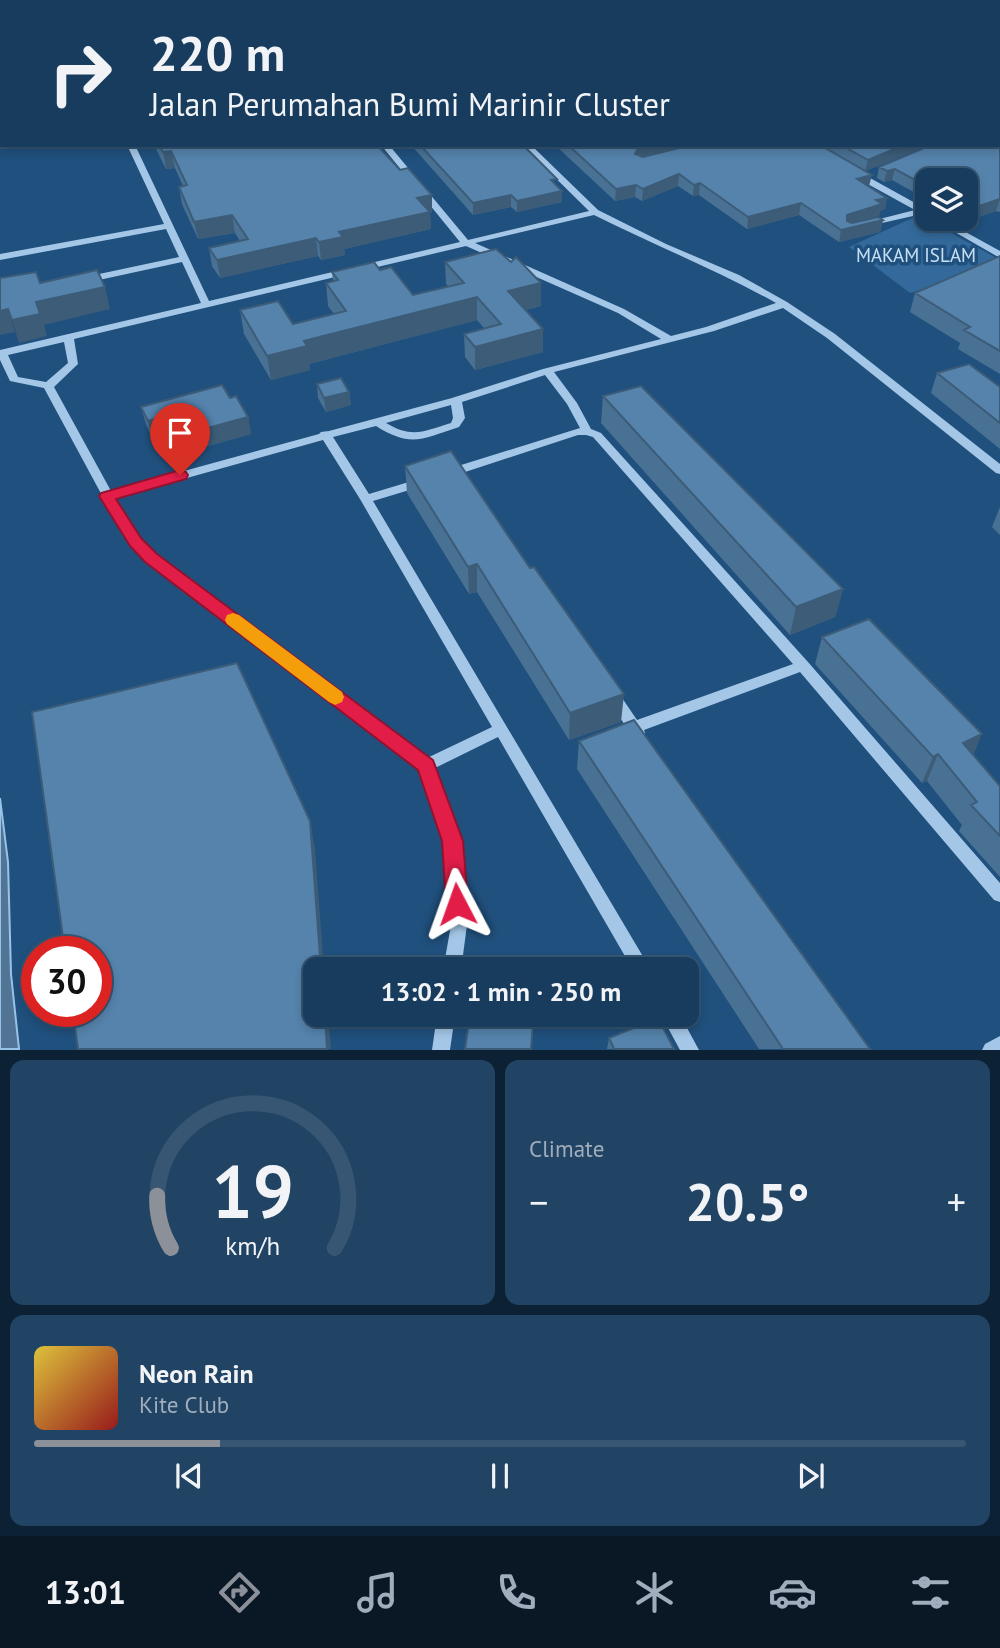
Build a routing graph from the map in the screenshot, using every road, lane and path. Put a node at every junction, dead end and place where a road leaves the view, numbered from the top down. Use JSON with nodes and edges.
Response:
{"nodes":[{"id":1,"x":132,"y":147,"type":"edge"},
{"id":2,"x":387,"y":147,"type":"edge"},
{"id":3,"x":528,"y":147,"type":"edge"},
{"id":4,"x":852,"y":171,"type":"edge"},
{"id":5,"x":874,"y":173,"type":"edge"},
{"id":6,"x":863,"y":178,"type":"junction"},
{"id":7,"x":915,"y":207,"type":"edge"},
{"id":8,"x":595,"y":212,"type":"junction"},
{"id":9,"x":915,"y":215,"type":"edge"},
{"id":10,"x":169,"y":226,"type":"junction"},
{"id":11,"x":862,"y":227,"type":"edge"},
{"id":12,"x":957,"y":231,"type":"edge"},
{"id":13,"x":466,"y":243,"type":"junction"},
{"id":14,"x":1000,"y":256,"type":"edge"},
{"id":15,"x":0,"y":257,"type":"edge"},
{"id":16,"x":184,"y":259,"type":"junction"},
{"id":17,"x":79,"y":281,"type":"edge"},
{"id":18,"x":206,"y":304,"type":"junction"},
{"id":19,"x":784,"y":304,"type":"junction"},
{"id":20,"x":68,"y":337,"type":"junction"},
{"id":21,"x":669,"y":339,"type":"junction"},
{"id":22,"x":1,"y":353,"type":"edge"},
{"id":23,"x":547,"y":371,"type":"junction"},
{"id":24,"x":48,"y":386,"type":"junction"},
{"id":25,"x":456,"y":400,"type":"junction"},
{"id":26,"x":376,"y":421,"type":"junction"},
{"id":27,"x":587,"y":431,"type":"junction"},
{"id":28,"x":325,"y":434,"type":"junction"},
{"id":29,"x":1000,"y":470,"type":"edge"},
{"id":30,"x":107,"y":496,"type":"junction"},
{"id":31,"x":366,"y":499,"type":"junction"},
{"id":32,"x":803,"y":666,"type":"junction"},
{"id":33,"x":604,"y":683,"type":"edge"},
{"id":34,"x":635,"y":727,"type":"junction"},
{"id":35,"x":502,"y":729,"type":"junction"},
{"id":36,"x":650,"y":750,"type":"edge"},
{"id":37,"x":426,"y":765,"type":"junction"},
{"id":38,"x":1000,"y":895,"type":"edge"},
{"id":39,"x":454,"y":957,"type":"edge"},
{"id":40,"x":635,"y":957,"type":"edge"},
{"id":41,"x":444,"y":1027,"type":"edge"},
{"id":42,"x":677,"y":1027,"type":"edge"},
{"id":43,"x":1000,"y":1045,"type":"edge"},
{"id":44,"x":441,"y":1049,"type":"edge"},
{"id":45,"x":690,"y":1049,"type":"edge"},
{"id":46,"x":991,"y":1049,"type":"edge"}],
"edges":[{"from":1,"to":10,"type":"street"},
{"from":2,"to":13,"type":"street"},
{"from":3,"to":8,"type":"street"},
{"from":4,"to":6,"type":"street"},
{"from":5,"to":6,"type":"street"},
{"from":6,"to":7,"type":"street"},
{"from":8,"to":13,"type":"street"},
{"from":8,"to":19,"type":"street"},
{"from":9,"to":11,"type":"street"},
{"from":10,"to":15,"type":"street"},
{"from":10,"to":16,"type":"street"},
{"from":12,"to":14,"type":"street"},
{"from":13,"to":18,"type":"street"},
{"from":13,"to":21,"type":"street"},
{"from":16,"to":17,"type":"street"},
{"from":16,"to":18,"type":"street"},
{"from":18,"to":20,"type":"street"},
{"from":19,"to":21,"type":"street"},
{"from":19,"to":29,"type":"street"},
{"from":20,"to":22,"type":"street"},
{"from":20,"to":24,"type":"street"},
{"from":21,"to":23,"type":"street"},
{"from":22,"to":24,"type":"street"},
{"from":23,"to":25,"type":"street"},
{"from":23,"to":27,"type":"street"},
{"from":24,"to":30,"type":"street"},
{"from":25,"to":26,"type":"street"},
{"from":25,"to":26,"type":"street"},
{"from":26,"to":28,"type":"street"},
{"from":27,"to":31,"type":"street"},
{"from":27,"to":32,"type":"street"},
{"from":28,"to":30,"type":"street"},
{"from":28,"to":31,"type":"street"},
{"from":30,"to":37,"type":"street"},
{"from":31,"to":35,"type":"street"},
{"from":32,"to":34,"type":"street"},
{"from":32,"to":38,"type":"street"},
{"from":33,"to":34,"type":"street"},
{"from":34,"to":36,"type":"street"},
{"from":35,"to":37,"type":"street"},
{"from":35,"to":40,"type":"street"},
{"from":37,"to":39,"type":"street"},
{"from":41,"to":44,"type":"street"},
{"from":42,"to":45,"type":"street"},
{"from":43,"to":46,"type":"street"}]}
